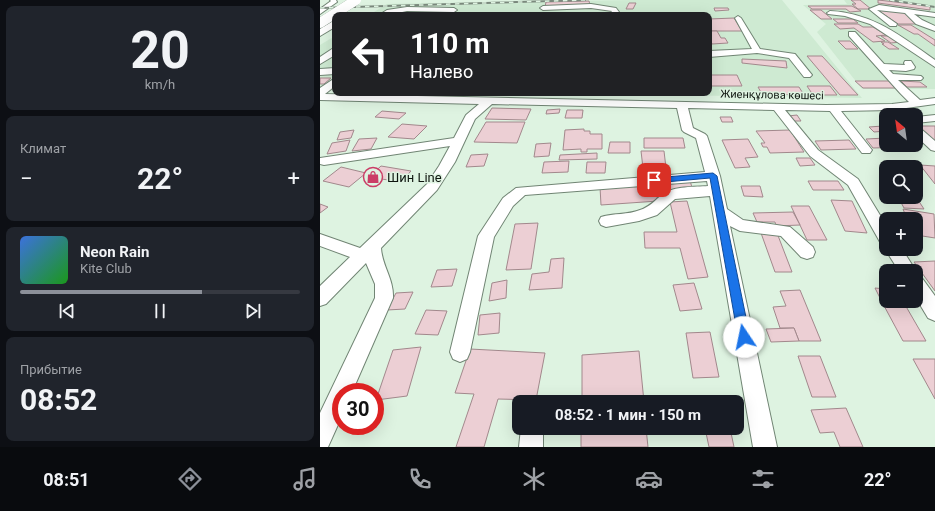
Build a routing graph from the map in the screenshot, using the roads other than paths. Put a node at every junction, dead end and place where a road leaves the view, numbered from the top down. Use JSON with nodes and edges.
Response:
{"nodes":[{"id":1,"x":333,"y":0,"type":"edge"},
{"id":2,"x":360,"y":2,"type":"edge"},
{"id":3,"x":543,"y":8,"type":"dead end"},
{"id":4,"x":900,"y":9,"type":"junction"},
{"id":5,"x":454,"y":10,"type":"dead end"},
{"id":6,"x":320,"y":12,"type":"edge"},
{"id":7,"x":341,"y":12,"type":"edge"},
{"id":8,"x":349,"y":12,"type":"edge"},
{"id":9,"x":389,"y":12,"type":"edge"},
{"id":10,"x":616,"y":12,"type":"edge"},
{"id":11,"x":830,"y":13,"type":"dead end"},
{"id":12,"x":935,"y":16,"type":"edge"},
{"id":13,"x":332,"y":17,"type":"edge"},
{"id":14,"x":738,"y":18,"type":"dead end"},
{"id":15,"x":320,"y":23,"type":"edge"},
{"id":16,"x":332,"y":25,"type":"edge"},
{"id":17,"x":898,"y":28,"type":"dead end"},
{"id":18,"x":935,"y":29,"type":"edge"},
{"id":19,"x":320,"y":33,"type":"edge"},
{"id":20,"x":852,"y":34,"type":"dead end"},
{"id":21,"x":757,"y":50,"type":"junction"},
{"id":22,"x":332,"y":52,"type":"edge"},
{"id":23,"x":712,"y":54,"type":"edge"},
{"id":24,"x":320,"y":60,"type":"edge"},
{"id":25,"x":908,"y":63,"type":"dead end"},
{"id":26,"x":935,"y":64,"type":"edge"},
{"id":27,"x":881,"y":67,"type":"junction"},
{"id":28,"x":332,"y":71,"type":"edge"},
{"id":29,"x":320,"y":72,"type":"edge"},
{"id":30,"x":807,"y":75,"type":"dead end"},
{"id":31,"x":891,"y":77,"type":"junction"},
{"id":32,"x":918,"y":78,"type":"dead end"},
{"id":33,"x":332,"y":83,"type":"edge"},
{"id":34,"x":320,"y":93,"type":"edge"},
{"id":35,"x":646,"y":96,"type":"edge"},
{"id":36,"x":320,"y":97,"type":"edge"},
{"id":37,"x":557,"y":98,"type":"edge"},
{"id":38,"x":489,"y":101,"type":"junction"},
{"id":39,"x":935,"y":101,"type":"edge"},
{"id":40,"x":646,"y":104,"type":"junction"},
{"id":41,"x":918,"y":104,"type":"junction"},
{"id":42,"x":682,"y":105,"type":"junction"},
{"id":43,"x":777,"y":107,"type":"junction"},
{"id":44,"x":892,"y":107,"type":"joint"},
{"id":45,"x":833,"y":108,"type":"junction"},
{"id":46,"x":935,"y":118,"type":"edge"},
{"id":47,"x":923,"y":119,"type":"edge"},
{"id":48,"x":923,"y":136,"type":"edge"},
{"id":49,"x":459,"y":141,"type":"junction"},
{"id":50,"x":935,"y":147,"type":"edge"},
{"id":51,"x":866,"y":150,"type":"dead end"},
{"id":52,"x":324,"y":161,"type":"dead end"},
{"id":53,"x":715,"y":183,"type":"junction"},
{"id":54,"x":720,"y":212,"type":"junction"},
{"id":55,"x":606,"y":221,"type":"dead end"},
{"id":56,"x":879,"y":226,"type":"edge"},
{"id":57,"x":320,"y":240,"type":"edge"},
{"id":58,"x":368,"y":250,"type":"junction"},
{"id":59,"x":807,"y":252,"type":"dead end"},
{"id":60,"x":923,"y":294,"type":"edge"},
{"id":61,"x":320,"y":298,"type":"edge"},
{"id":62,"x":935,"y":312,"type":"edge"},
{"id":63,"x":460,"y":352,"type":"dead end"},
{"id":64,"x":345,"y":383,"type":"edge"},
{"id":65,"x":332,"y":412,"type":"edge"},
{"id":66,"x":532,"y":435,"type":"edge"},
{"id":67,"x":320,"y":439,"type":"edge"},
{"id":68,"x":531,"y":447,"type":"edge"},
{"id":69,"x":765,"y":447,"type":"edge"}],
"edges":[{"from":1,"to":6,"type":"street"},
{"from":2,"to":7,"type":"main road","bridge":true},
{"from":2,"to":8,"type":"main road"},
{"from":3,"to":10,"type":"street"},
{"from":4,"to":12,"type":"street"},
{"from":4,"to":17,"type":"street"},
{"from":4,"to":18,"type":"street"},
{"from":5,"to":9,"type":"street"},
{"from":11,"to":26,"type":"street"},
{"from":13,"to":15,"type":"main road","bridge":true},
{"from":14,"to":21,"type":"street"},
{"from":16,"to":19,"type":"main road"},
{"from":20,"to":27,"type":"street"},
{"from":21,"to":23,"type":"street"},
{"from":21,"to":30,"type":"street"},
{"from":22,"to":24,"type":"street"},
{"from":25,"to":27,"type":"street"},
{"from":27,"to":31,"type":"street"},
{"from":28,"to":29,"type":"street"},
{"from":31,"to":32,"type":"street"},
{"from":31,"to":41,"type":"street"},
{"from":33,"to":34,"type":"street"},
{"from":35,"to":40,"type":"street"},
{"from":36,"to":38,"type":"street","name":"Жиенқұлова көшесі"},
{"from":37,"to":38,"type":"street","name":"Жиенқұлова көшесі"},
{"from":37,"to":40,"type":"street","name":"Жиенқұлова көшесі"},
{"from":38,"to":49,"type":"street"},
{"from":39,"to":41,"type":"street","name":"Жиенқұлова көшесі"},
{"from":40,"to":42,"type":"street","name":"Жиенқұлова көшесі"},
{"from":41,"to":44,"type":"street","name":"Жиенқұлова көшесі"},
{"from":42,"to":43,"type":"street","name":"Жиенқұлова көшесі"},
{"from":42,"to":53,"type":"street"},
{"from":43,"to":45,"type":"street","name":"Жиенқұлова көшесі"},
{"from":43,"to":56,"type":"street"},
{"from":44,"to":45,"type":"street","name":"Жиенқұлова көшесі"},
{"from":45,"to":51,"type":"street"},
{"from":46,"to":47,"type":"street"},
{"from":48,"to":50,"type":"street"},
{"from":49,"to":52,"type":"street"},
{"from":49,"to":58,"type":"street"},
{"from":53,"to":54,"type":"street"},
{"from":53,"to":55,"type":"street"},
{"from":53,"to":63,"type":"street"},
{"from":54,"to":59,"type":"street"},
{"from":54,"to":69,"type":"street"},
{"from":57,"to":58,"type":"street"},
{"from":58,"to":61,"type":"street"},
{"from":58,"to":64,"type":"street"},
{"from":60,"to":62,"type":"street"},
{"from":65,"to":67,"type":"street"},
{"from":66,"to":68,"type":"street"}]}
